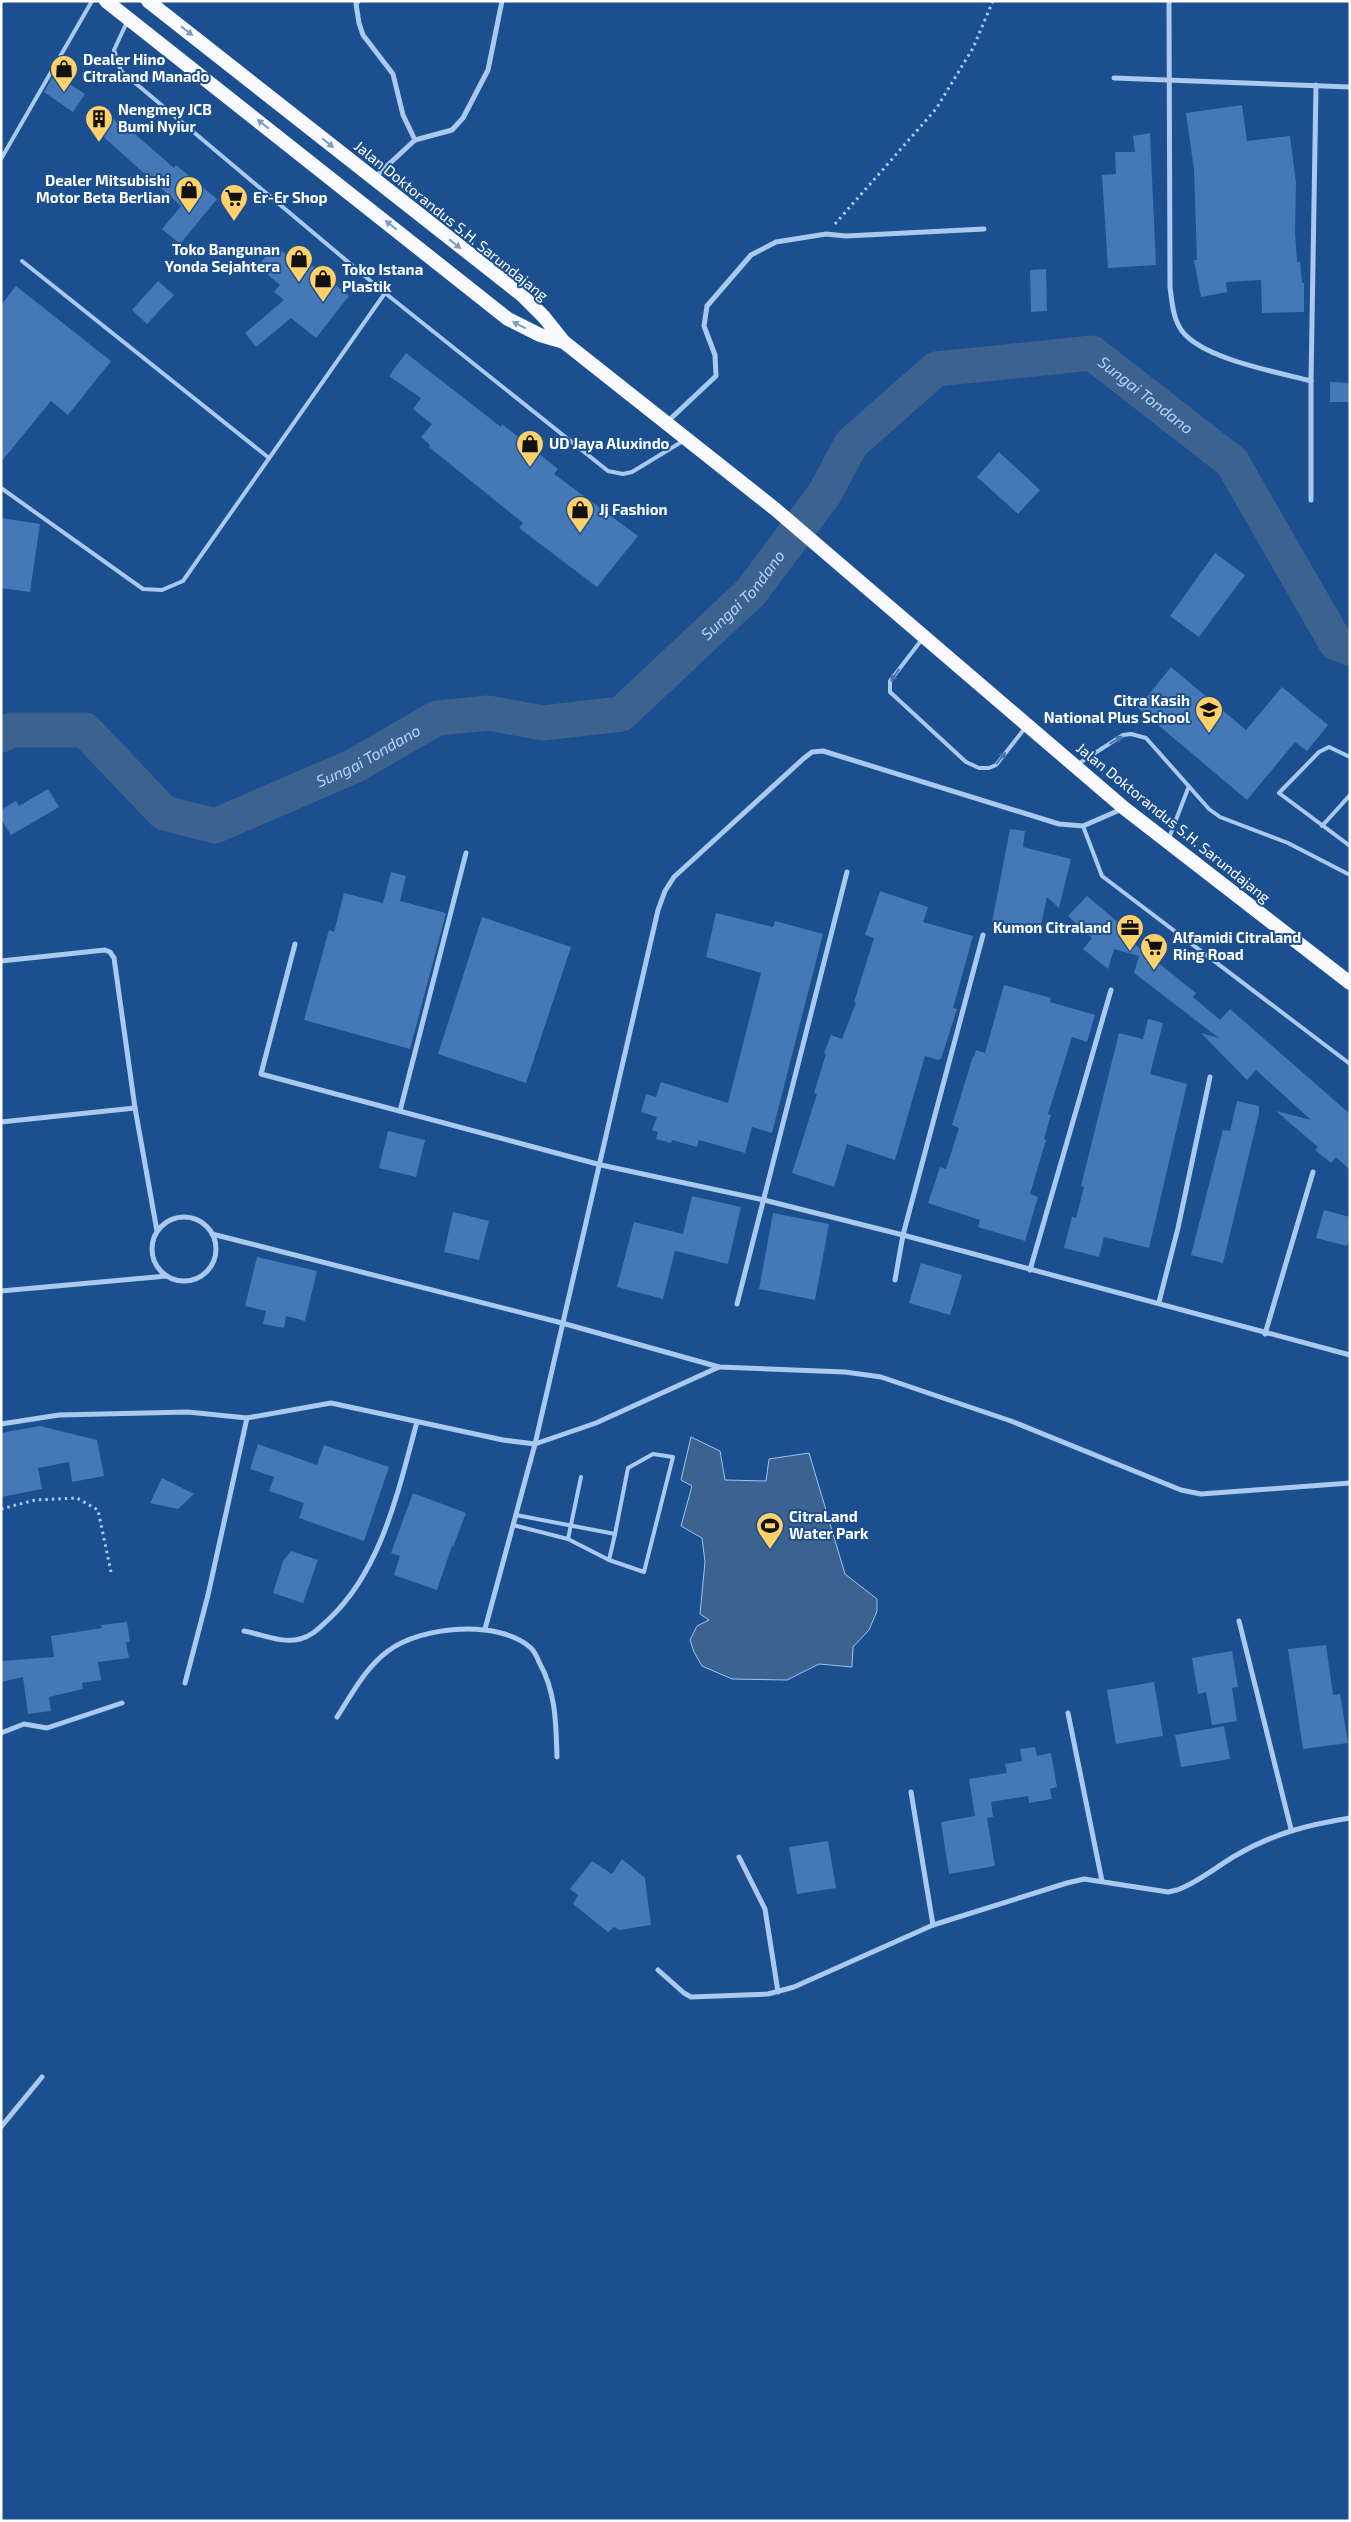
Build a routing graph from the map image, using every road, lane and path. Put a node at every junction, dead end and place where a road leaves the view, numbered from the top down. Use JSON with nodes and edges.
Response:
{"nodes":[{"id":1,"x":92,"y":1,"type":"edge"},
{"id":2,"x":106,"y":1,"type":"edge"},
{"id":3,"x":148,"y":1,"type":"edge"},
{"id":4,"x":358,"y":1,"type":"edge"},
{"id":5,"x":502,"y":1,"type":"edge"},
{"id":6,"x":993,"y":1,"type":"edge"},
{"id":7,"x":1169,"y":1,"type":"edge"},
{"id":8,"x":128,"y":20,"type":"junction"},
{"id":9,"x":1114,"y":78,"type":"dead end"},
{"id":10,"x":1168,"y":81,"type":"junction"},
{"id":11,"x":1316,"y":85,"type":"junction"},
{"id":12,"x":1350,"y":87,"type":"edge"},
{"id":13,"x":415,"y":140,"type":"junction"},
{"id":14,"x":1,"y":159,"type":"edge"},
{"id":15,"x":373,"y":179,"type":"junction"},
{"id":16,"x":984,"y":229,"type":"dead end"},
{"id":17,"x":826,"y":234,"type":"junction"},
{"id":18,"x":22,"y":261,"type":"dead end"},
{"id":19,"x":385,"y":293,"type":"junction"},
{"id":20,"x":564,"y":342,"type":"junction"},
{"id":21,"x":1311,"y":381,"type":"junction"},
{"id":22,"x":666,"y":423,"type":"junction"},
{"id":23,"x":686,"y":440,"type":"junction"},
{"id":24,"x":269,"y":458,"type":"junction"},
{"id":25,"x":1,"y":488,"type":"edge"},
{"id":26,"x":1311,"y":500,"type":"dead end"},
{"id":27,"x":924,"y":636,"type":"junction"},
{"id":28,"x":1027,"y":725,"type":"junction"},
{"id":29,"x":1350,"y":756,"type":"edge"},
{"id":30,"x":1075,"y":766,"type":"junction"},
{"id":31,"x":1190,"y":786,"type":"junction"},
{"id":32,"x":1350,"y":795,"type":"edge"},
{"id":33,"x":1124,"y":808,"type":"junction"},
{"id":34,"x":1083,"y":826,"type":"junction"},
{"id":35,"x":1322,"y":826,"type":"junction"},
{"id":36,"x":1167,"y":841,"type":"junction"},
{"id":37,"x":1350,"y":846,"type":"edge"},
{"id":38,"x":466,"y":853,"type":"dead end"},
{"id":39,"x":847,"y":872,"type":"dead end"},
{"id":40,"x":1350,"y":875,"type":"edge"},
{"id":41,"x":983,"y":935,"type":"dead end"},
{"id":42,"x":295,"y":944,"type":"dead end"},
{"id":43,"x":1,"y":961,"type":"edge"},
{"id":44,"x":1350,"y":983,"type":"edge"},
{"id":45,"x":1111,"y":990,"type":"dead end"},
{"id":46,"x":1350,"y":1064,"type":"edge"},
{"id":47,"x":1210,"y":1077,"type":"dead end"},
{"id":48,"x":134,"y":1108,"type":"junction"},
{"id":49,"x":400,"y":1111,"type":"junction"},
{"id":50,"x":1,"y":1122,"type":"edge"},
{"id":51,"x":601,"y":1165,"type":"junction"},
{"id":52,"x":1313,"y":1172,"type":"dead end"},
{"id":53,"x":764,"y":1200,"type":"junction"},
{"id":54,"x":157,"y":1231,"type":"junction"},
{"id":55,"x":212,"y":1234,"type":"junction"},
{"id":56,"x":903,"y":1236,"type":"junction"},
{"id":57,"x":1030,"y":1270,"type":"junction"},
{"id":58,"x":167,"y":1276,"type":"junction"},
{"id":59,"x":895,"y":1280,"type":"dead end"},
{"id":60,"x":1,"y":1291,"type":"edge"},
{"id":61,"x":1159,"y":1302,"type":"junction"},
{"id":62,"x":737,"y":1304,"type":"dead end"},
{"id":63,"x":562,"y":1323,"type":"junction"},
{"id":64,"x":1265,"y":1334,"type":"junction"},
{"id":65,"x":1350,"y":1355,"type":"edge"},
{"id":66,"x":719,"y":1367,"type":"junction"},
{"id":67,"x":247,"y":1418,"type":"junction"},
{"id":68,"x":417,"y":1422,"type":"junction"},
{"id":69,"x":1,"y":1424,"type":"edge"},
{"id":70,"x":536,"y":1444,"type":"junction"},
{"id":71,"x":581,"y":1477,"type":"dead end"},
{"id":72,"x":1350,"y":1483,"type":"edge"},
{"id":73,"x":1,"y":1509,"type":"edge"},
{"id":74,"x":516,"y":1514,"type":"junction"},
{"id":75,"x":513,"y":1525,"type":"junction"},
{"id":76,"x":570,"y":1526,"type":"junction"},
{"id":77,"x":615,"y":1534,"type":"junction"},
{"id":78,"x":568,"y":1538,"type":"junction"},
{"id":79,"x":608,"y":1560,"type":"junction"},
{"id":80,"x":111,"y":1572,"type":"dead end"},
{"id":81,"x":1239,"y":1621,"type":"dead end"},
{"id":82,"x":485,"y":1629,"type":"junction"},
{"id":83,"x":244,"y":1630,"type":"dead end"},
{"id":84,"x":185,"y":1683,"type":"dead end"},
{"id":85,"x":122,"y":1703,"type":"dead end"},
{"id":86,"x":1068,"y":1714,"type":"dead end"},
{"id":87,"x":338,"y":1718,"type":"dead end"},
{"id":88,"x":1,"y":1733,"type":"edge"},
{"id":89,"x":557,"y":1757,"type":"dead end"},
{"id":90,"x":912,"y":1792,"type":"dead end"},
{"id":91,"x":1350,"y":1818,"type":"edge"},
{"id":92,"x":1291,"y":1829,"type":"junction"},
{"id":93,"x":739,"y":1858,"type":"dead end"},
{"id":94,"x":1102,"y":1881,"type":"junction"},
{"id":95,"x":933,"y":1925,"type":"junction"},
{"id":96,"x":658,"y":1970,"type":"dead end"},
{"id":97,"x":778,"y":1992,"type":"junction"},
{"id":98,"x":42,"y":2077,"type":"dead end"},
{"id":99,"x":1,"y":2127,"type":"edge"}],
"edges":[{"from":1,"to":14,"type":"lane"},
{"from":2,"to":8,"type":"highway"},
{"from":3,"to":15,"type":"highway","name":"Jalan Doktorandus S.H. Sarundajang","one_way":true},
{"from":4,"to":13,"type":"street"},
{"from":5,"to":13,"type":"street"},
{"from":6,"to":17,"type":"path"},
{"from":7,"to":10,"type":"street"},
{"from":8,"to":19,"type":"lane"},
{"from":20,"to":8,"type":"highway","one_way":true},
{"from":9,"to":10,"type":"street"},
{"from":10,"to":11,"type":"street"},
{"from":10,"to":21,"type":"street"},
{"from":11,"to":12,"type":"street"},
{"from":11,"to":21,"type":"street"},
{"from":13,"to":15,"type":"street"},
{"from":15,"to":20,"type":"highway","name":"Jalan Doktorandus S.H. Sarundajang","one_way":true},
{"from":16,"to":17,"type":"street"},
{"from":17,"to":22,"type":"street"},
{"from":18,"to":24,"type":"lane"},
{"from":19,"to":23,"type":"lane"},
{"from":19,"to":24,"type":"lane"},
{"from":20,"to":22,"type":"highway","name":"Jalan Doktorandus S.H. Sarundajang"},
{"from":21,"to":26,"type":"street"},
{"from":22,"to":23,"type":"highway","name":"Jalan Doktorandus S.H. Sarundajang"},
{"from":23,"to":27,"type":"highway","name":"Jalan Doktorandus S.H. Sarundajang"},
{"from":24,"to":25,"type":"lane"},
{"from":27,"to":28,"type":"highway","name":"Jalan Doktorandus S.H. Sarundajang"},
{"from":27,"to":28,"type":"lane","one_way":true},
{"from":28,"to":30,"type":"highway","name":"Jalan Doktorandus S.H. Sarundajang"},
{"from":29,"to":35,"type":"lane"},
{"from":30,"to":31,"type":"lane","one_way":true},
{"from":30,"to":33,"type":"highway","name":"Jalan Doktorandus S.H. Sarundajang"},
{"from":31,"to":36,"type":"lane"},
{"from":31,"to":40,"type":"lane"},
{"from":32,"to":35,"type":"lane"},
{"from":33,"to":34,"type":"street"},
{"from":33,"to":36,"type":"highway","name":"Jalan Doktorandus S.H. Sarundajang"},
{"from":34,"to":46,"type":"lane"},
{"from":34,"to":51,"type":"street"},
{"from":35,"to":37,"type":"lane"},
{"from":36,"to":44,"type":"highway","name":"Jalan Doktorandus S.H. Sarundajang"},
{"from":38,"to":49,"type":"street"},
{"from":39,"to":53,"type":"street"},
{"from":41,"to":56,"type":"street"},
{"from":42,"to":49,"type":"street"},
{"from":43,"to":48,"type":"street"},
{"from":45,"to":57,"type":"street"},
{"from":47,"to":61,"type":"street"},
{"from":48,"to":50,"type":"street"},
{"from":48,"to":54,"type":"street"},
{"from":49,"to":51,"type":"street"},
{"from":51,"to":53,"type":"street"},
{"from":51,"to":63,"type":"street"},
{"from":52,"to":64,"type":"street"},
{"from":53,"to":56,"type":"street"},
{"from":53,"to":62,"type":"street"},
{"from":54,"to":55,"type":"street"},
{"from":54,"to":58,"type":"street"},
{"from":55,"to":58,"type":"street"},
{"from":55,"to":63,"type":"street"},
{"from":56,"to":57,"type":"street"},
{"from":56,"to":59,"type":"street"},
{"from":57,"to":61,"type":"street"},
{"from":58,"to":60,"type":"street"},
{"from":61,"to":64,"type":"street"},
{"from":63,"to":66,"type":"street"},
{"from":63,"to":70,"type":"street"},
{"from":64,"to":65,"type":"street"},
{"from":66,"to":70,"type":"street"},
{"from":66,"to":72,"type":"street"},
{"from":67,"to":68,"type":"street"},
{"from":67,"to":69,"type":"street"},
{"from":67,"to":84,"type":"street"},
{"from":68,"to":70,"type":"street"},
{"from":68,"to":83,"type":"street"},
{"from":70,"to":74,"type":"street"},
{"from":71,"to":76,"type":"lane"},
{"from":73,"to":80,"type":"path"},
{"from":74,"to":75,"type":"street"},
{"from":74,"to":76,"type":"lane"},
{"from":75,"to":78,"type":"lane"},
{"from":75,"to":82,"type":"street"},
{"from":76,"to":77,"type":"lane"},
{"from":76,"to":78,"type":"lane"},
{"from":77,"to":79,"type":"lane"},
{"from":77,"to":79,"type":"lane"},
{"from":78,"to":79,"type":"lane"},
{"from":81,"to":92,"type":"street"},
{"from":82,"to":87,"type":"street"},
{"from":82,"to":89,"type":"street"},
{"from":85,"to":88,"type":"street"},
{"from":86,"to":94,"type":"street"},
{"from":90,"to":95,"type":"street"},
{"from":91,"to":92,"type":"street"},
{"from":92,"to":94,"type":"street"},
{"from":93,"to":97,"type":"street"},
{"from":94,"to":95,"type":"street"},
{"from":95,"to":97,"type":"street"},
{"from":96,"to":97,"type":"street"},
{"from":98,"to":99,"type":"street"}]}
